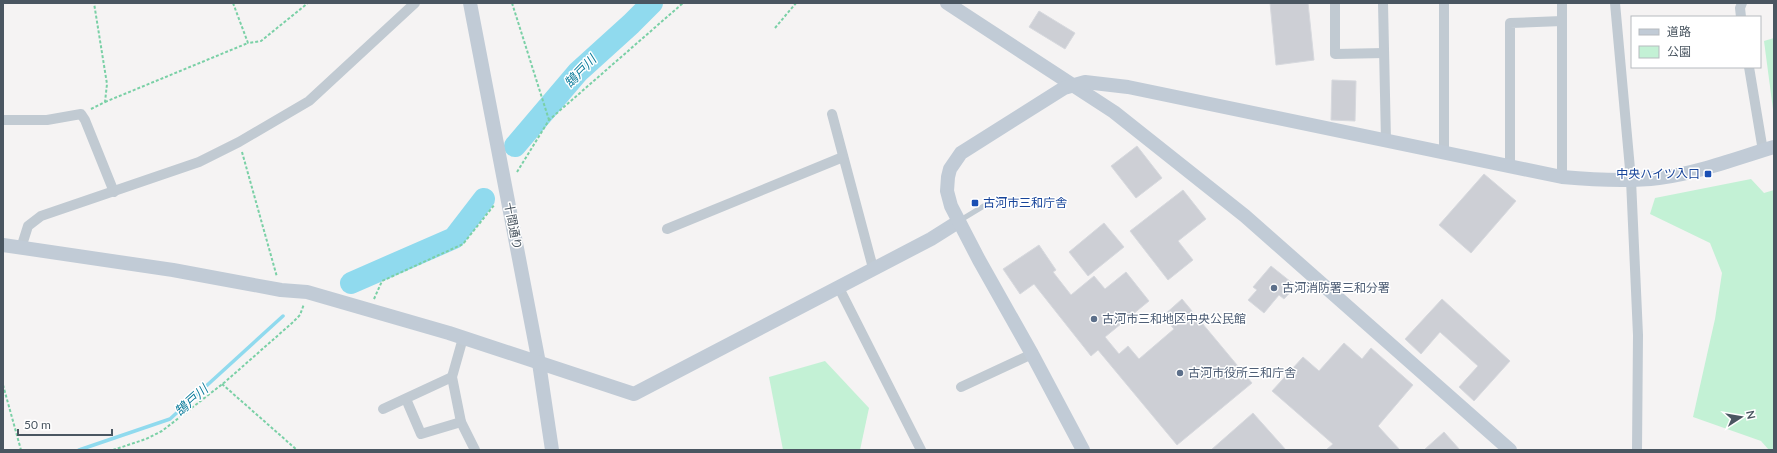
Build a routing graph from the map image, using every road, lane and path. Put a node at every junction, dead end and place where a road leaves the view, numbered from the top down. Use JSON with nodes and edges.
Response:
{"nodes":[{"id":1,"x":94,"y":3,"type":"edge"},
{"id":2,"x":233,"y":3,"type":"edge"},
{"id":3,"x":308,"y":3,"type":"edge"},
{"id":4,"x":415,"y":3,"type":"edge"},
{"id":5,"x":470,"y":3,"type":"edge"},
{"id":6,"x":512,"y":3,"type":"edge"},
{"id":7,"x":682,"y":3,"type":"edge"},
{"id":8,"x":796,"y":3,"type":"edge"},
{"id":9,"x":947,"y":3,"type":"edge"},
{"id":10,"x":1335,"y":3,"type":"edge"},
{"id":11,"x":1383,"y":3,"type":"edge"},
{"id":12,"x":1444,"y":3,"type":"edge"},
{"id":13,"x":1562,"y":3,"type":"edge"},
{"id":14,"x":1614,"y":3,"type":"edge"},
{"id":15,"x":1742,"y":3,"type":"edge"},
{"id":16,"x":1741,"y":16,"type":"edge"},
{"id":17,"x":1562,"y":21,"type":"junction"},
{"id":18,"x":775,"y":28,"type":"dead end"},
{"id":19,"x":248,"y":43,"type":"junction"},
{"id":20,"x":1384,"y":53,"type":"junction"},
{"id":21,"x":1749,"y":68,"type":"edge"},
{"id":22,"x":1074,"y":84,"type":"junction"},
{"id":23,"x":106,"y":102,"type":"junction"},
{"id":24,"x":81,"y":114,"type":"junction"},
{"id":25,"x":832,"y":114,"type":"dead end"},
{"id":26,"x":3,"y":120,"type":"edge"},
{"id":27,"x":549,"y":120,"type":"junction"},
{"id":28,"x":1386,"y":141,"type":"junction"},
{"id":29,"x":239,"y":142,"type":"junction"},
{"id":30,"x":1768,"y":149,"type":"edge"},
{"id":31,"x":1444,"y":154,"type":"junction"},
{"id":32,"x":843,"y":157,"type":"junction"},
{"id":33,"x":1510,"y":166,"type":"junction"},
{"id":34,"x":1562,"y":177,"type":"junction"},
{"id":35,"x":1631,"y":180,"type":"junction"},
{"id":36,"x":506,"y":190,"type":"junction"},
{"id":37,"x":114,"y":192,"type":"junction"},
{"id":38,"x":992,"y":201,"type":"dead end"},
{"id":39,"x":958,"y":222,"type":"junction"},
{"id":40,"x":667,"y":229,"type":"dead end"},
{"id":41,"x":3,"y":245,"type":"edge"},
{"id":42,"x":21,"y":248,"type":"junction"},
{"id":43,"x":873,"y":268,"type":"junction"},
{"id":44,"x":838,"y":286,"type":"junction"},
{"id":45,"x":281,"y":290,"type":"junction"},
{"id":46,"x":307,"y":292,"type":"junction"},
{"id":47,"x":369,"y":311,"type":"junction"},
{"id":48,"x":463,"y":338,"type":"junction"},
{"id":49,"x":1032,"y":354,"type":"junction"},
{"id":50,"x":539,"y":363,"type":"junction"},
{"id":51,"x":452,"y":377,"type":"junction"},
{"id":52,"x":222,"y":384,"type":"junction"},
{"id":53,"x":3,"y":385,"type":"edge"},
{"id":54,"x":961,"y":387,"type":"dead end"},
{"id":55,"x":406,"y":399,"type":"junction"},
{"id":56,"x":383,"y":409,"type":"dead end"},
{"id":57,"x":461,"y":422,"type":"junction"},
{"id":58,"x":21,"y":450,"type":"edge"},
{"id":59,"x":114,"y":450,"type":"edge"},
{"id":60,"x":297,"y":450,"type":"edge"},
{"id":61,"x":475,"y":450,"type":"edge"},
{"id":62,"x":552,"y":450,"type":"edge"},
{"id":63,"x":921,"y":450,"type":"edge"},
{"id":64,"x":1083,"y":450,"type":"edge"},
{"id":65,"x":1510,"y":450,"type":"edge"},
{"id":66,"x":1637,"y":450,"type":"edge"}],
"edges":[{"from":1,"to":23,"type":"path"},
{"from":2,"to":19,"type":"path"},
{"from":3,"to":19,"type":"path"},
{"from":4,"to":29,"type":"street"},
{"from":5,"to":36,"type":"street","name":"十間通り"},
{"from":6,"to":27,"type":"path"},
{"from":7,"to":27,"type":"path"},
{"from":8,"to":18,"type":"path"},
{"from":9,"to":22,"type":"street"},
{"from":10,"to":20,"type":"street"},
{"from":11,"to":20,"type":"street"},
{"from":12,"to":31,"type":"street"},
{"from":13,"to":17,"type":"street"},
{"from":14,"to":35,"type":"street"},
{"from":15,"to":16,"type":"street"},
{"from":17,"to":33,"type":"street"},
{"from":17,"to":34,"type":"street"},
{"from":19,"to":23,"type":"path"},
{"from":20,"to":28,"type":"street"},
{"from":21,"to":30,"type":"street"},
{"from":22,"to":28,"type":"street"},
{"from":22,"to":39,"type":"street"},
{"from":22,"to":65,"type":"street"},
{"from":23,"to":24,"type":"path"},
{"from":24,"to":26,"type":"street"},
{"from":24,"to":37,"type":"street"},
{"from":25,"to":32,"type":"street"},
{"from":27,"to":36,"type":"path"},
{"from":28,"to":31,"type":"street"},
{"from":29,"to":37,"type":"street"},
{"from":29,"to":45,"type":"path"},
{"from":30,"to":35,"type":"street"},
{"from":31,"to":33,"type":"street"},
{"from":32,"to":40,"type":"street"},
{"from":32,"to":43,"type":"street"},
{"from":33,"to":34,"type":"street"},
{"from":34,"to":35,"type":"street"},
{"from":35,"to":66,"type":"street"},
{"from":36,"to":47,"type":"path"},
{"from":36,"to":50,"type":"street","name":"十間通り"},
{"from":37,"to":42,"type":"street"},
{"from":38,"to":39,"type":"lane"},
{"from":39,"to":43,"type":"street"},
{"from":39,"to":49,"type":"street"},
{"from":41,"to":42,"type":"street"},
{"from":42,"to":45,"type":"street"},
{"from":43,"to":44,"type":"street"},
{"from":44,"to":50,"type":"street"},
{"from":44,"to":63,"type":"street"},
{"from":45,"to":46,"type":"street"},
{"from":46,"to":47,"type":"street"},
{"from":46,"to":52,"type":"path"},
{"from":47,"to":48,"type":"street"},
{"from":48,"to":50,"type":"street"},
{"from":48,"to":51,"type":"street"},
{"from":49,"to":54,"type":"street"},
{"from":49,"to":64,"type":"street"},
{"from":50,"to":62,"type":"street","name":"十間通り"},
{"from":51,"to":55,"type":"street"},
{"from":51,"to":57,"type":"street"},
{"from":52,"to":59,"type":"path"},
{"from":52,"to":60,"type":"path"},
{"from":53,"to":58,"type":"path"},
{"from":55,"to":56,"type":"street"},
{"from":55,"to":57,"type":"street"},
{"from":57,"to":61,"type":"street"}]}
